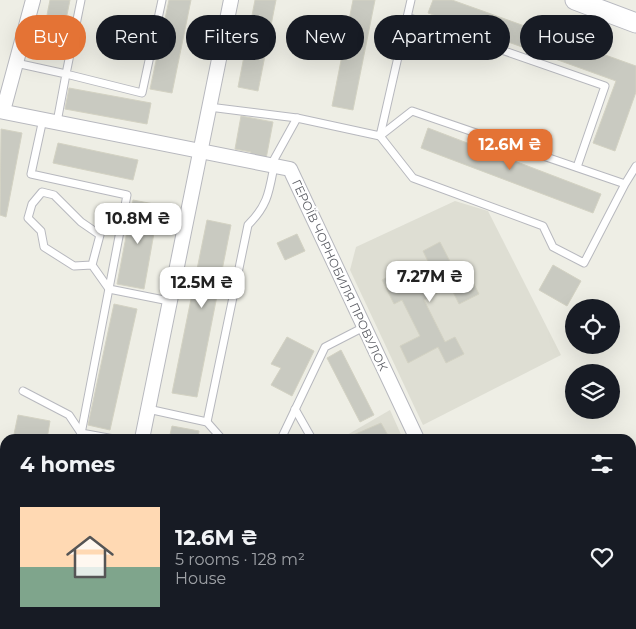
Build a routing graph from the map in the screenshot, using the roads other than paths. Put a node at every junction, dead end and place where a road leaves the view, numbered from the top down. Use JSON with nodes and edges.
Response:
{"nodes":[{"id":1,"x":33,"y":0,"type":"edge"},
{"id":2,"x":81,"y":0,"type":"edge"},
{"id":3,"x":162,"y":0,"type":"edge"},
{"id":4,"x":231,"y":0,"type":"edge"},
{"id":5,"x":411,"y":0,"type":"edge"},
{"id":6,"x":575,"y":0,"type":"edge"},
{"id":7,"x":407,"y":15,"type":"edge"},
{"id":8,"x":636,"y":23,"type":"edge"},
{"id":9,"x":510,"y":53,"type":"edge"},
{"id":10,"x":397,"y":60,"type":"edge"},
{"id":11,"x":16,"y":63,"type":"junction"},
{"id":12,"x":66,"y":74,"type":"junction"},
{"id":13,"x":208,"y":107,"type":"junction"},
{"id":14,"x":2,"y":111,"type":"edge"},
{"id":15,"x":297,"y":118,"type":"junction"},
{"id":16,"x":43,"y":119,"type":"junction"},
{"id":17,"x":58,"y":122,"type":"junction"},
{"id":18,"x":380,"y":136,"type":"junction"},
{"id":19,"x":199,"y":150,"type":"junction"},
{"id":20,"x":273,"y":165,"type":"junction"},
{"id":21,"x":636,"y":166,"type":"edge"},
{"id":22,"x":577,"y":167,"type":"junction"},
{"id":23,"x":625,"y":184,"type":"junction"},
{"id":24,"x":92,"y":265,"type":"junction"},
{"id":25,"x":109,"y":290,"type":"junction"},
{"id":26,"x":169,"y":301,"type":"junction"},
{"id":27,"x":364,"y":327,"type":"junction"},
{"id":28,"x":23,"y":391,"type":"dead end"},
{"id":29,"x":148,"y":409,"type":"junction"},
{"id":30,"x":295,"y":409,"type":"junction"},
{"id":31,"x":207,"y":422,"type":"junction"},
{"id":32,"x":80,"y":434,"type":"edge"},
{"id":33,"x":81,"y":434,"type":"edge"},
{"id":34,"x":143,"y":434,"type":"edge"},
{"id":35,"x":218,"y":434,"type":"edge"},
{"id":36,"x":283,"y":434,"type":"edge"},
{"id":37,"x":309,"y":434,"type":"edge"},
{"id":38,"x":415,"y":434,"type":"edge"}],
"edges":[{"from":1,"to":11,"type":"street"},
{"from":2,"to":12,"type":"lane"},
{"from":3,"to":12,"type":"lane"},
{"from":4,"to":13,"type":"street"},
{"from":5,"to":7,"type":"lane"},
{"from":6,"to":8,"type":"main road"},
{"from":9,"to":22,"type":"lane"},
{"from":10,"to":18,"type":"lane"},
{"from":11,"to":12,"type":"lane"},
{"from":11,"to":14,"type":"street"},
{"from":12,"to":17,"type":"lane"},
{"from":13,"to":15,"type":"lane"},
{"from":13,"to":19,"type":"street"},
{"from":14,"to":16,"type":"street","name":"ГЕРОЇВ ЧОРНОБИЛЯ ПРОВУЛОК"},
{"from":15,"to":18,"type":"lane"},
{"from":15,"to":20,"type":"lane"},
{"from":16,"to":17,"type":"street","name":"ГЕРОЇВ ЧОРНОБИЛЯ ПРОВУЛОК"},
{"from":16,"to":25,"type":"lane"},
{"from":17,"to":19,"type":"street","name":"ГЕРОЇВ ЧОРНОБИЛЯ ПРОВУЛОК"},
{"from":18,"to":22,"type":"lane"},
{"from":18,"to":23,"type":"lane"},
{"from":19,"to":20,"type":"street","name":"ГЕРОЇВ ЧОРНОБИЛЯ ПРОВУЛОК"},
{"from":19,"to":26,"type":"street"},
{"from":20,"to":27,"type":"street","name":"ГЕРОЇВ ЧОРНОБИЛЯ ПРОВУЛОК"},
{"from":20,"to":31,"type":"lane"},
{"from":21,"to":23,"type":"lane"},
{"from":22,"to":23,"type":"lane"},
{"from":24,"to":24,"type":"lane"},
{"from":24,"to":25,"type":"lane"},
{"from":25,"to":26,"type":"lane"},
{"from":25,"to":33,"type":"lane"},
{"from":26,"to":29,"type":"street"},
{"from":27,"to":30,"type":"lane"},
{"from":27,"to":38,"type":"street","name":"ГЕРОЇВ ЧОРНОБИЛЯ ПРОВУЛОК"},
{"from":28,"to":32,"type":"lane"},
{"from":29,"to":31,"type":"lane"},
{"from":29,"to":34,"type":"street"},
{"from":30,"to":36,"type":"lane"},
{"from":30,"to":37,"type":"lane"},
{"from":31,"to":35,"type":"lane"}]}
